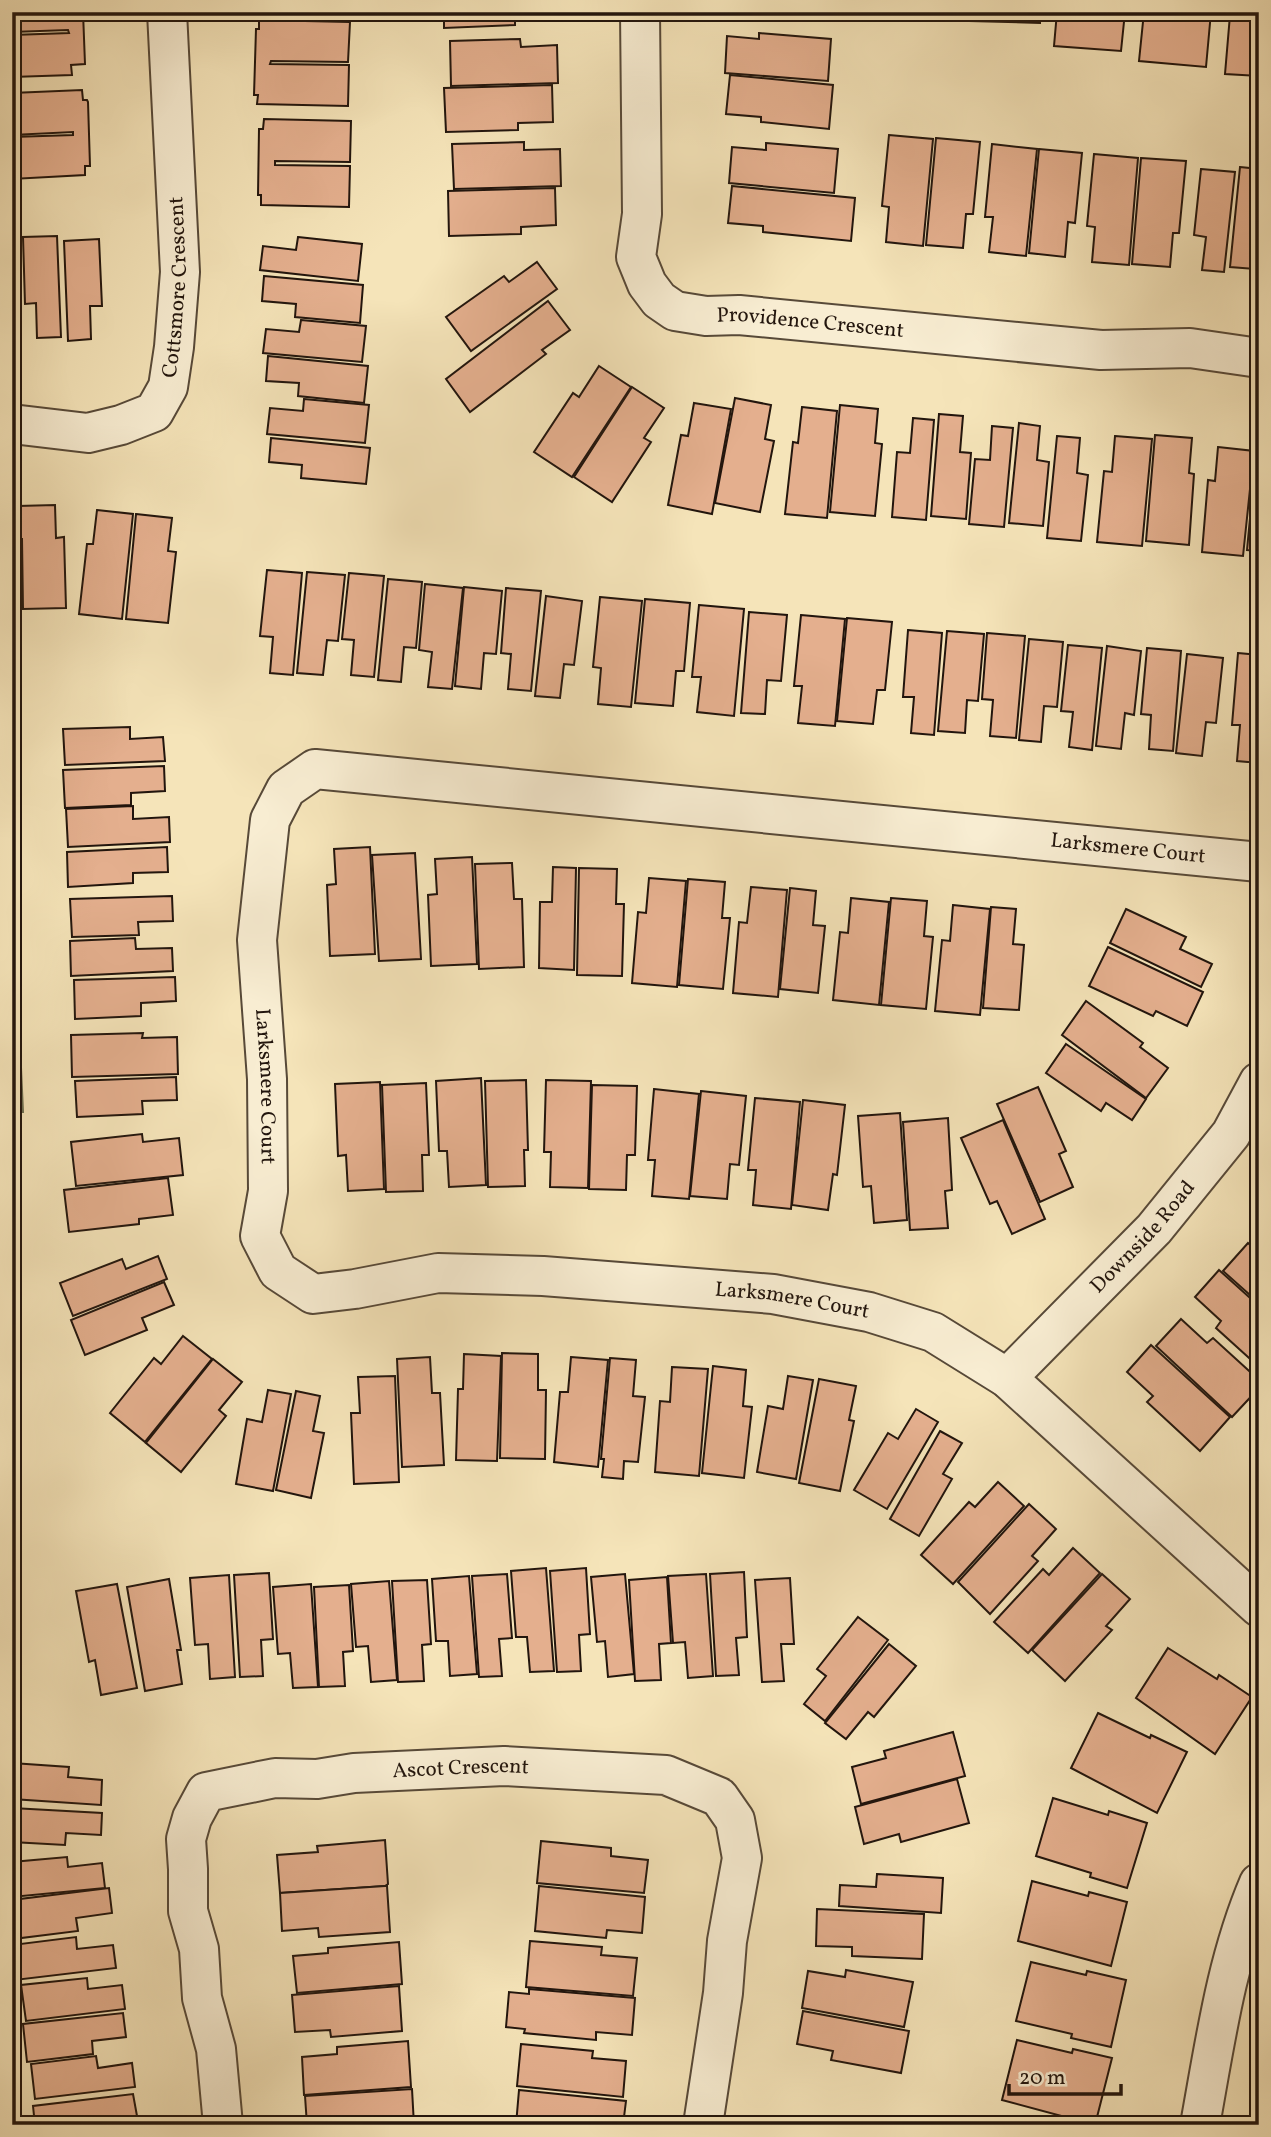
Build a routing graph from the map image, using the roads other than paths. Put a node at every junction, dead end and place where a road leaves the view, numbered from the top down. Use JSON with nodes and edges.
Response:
{"nodes":[{"id":1,"x":167,"y":12,"type":"edge"},
{"id":2,"x":640,"y":12,"type":"edge"},
{"id":3,"x":1259,"y":358,"type":"edge"},
{"id":4,"x":12,"y":424,"type":"edge"},
{"id":5,"x":1259,"y":862,"type":"edge"},
{"id":6,"x":1259,"y":1082,"type":"edge"},
{"id":7,"x":1007,"y":1378,"type":"junction"},
{"id":8,"x":1259,"y":1607,"type":"edge"},
{"id":9,"x":1259,"y":1883,"type":"edge"},
{"id":10,"x":223,"y":2125,"type":"edge"},
{"id":11,"x":703,"y":2125,"type":"edge"},
{"id":12,"x":1199,"y":2125,"type":"edge"}],
"edges":[{"from":1,"to":4,"type":"street","name":"Cottsmore Crescent"},
{"from":2,"to":3,"type":"street","name":"Providence Crescent"},
{"from":5,"to":7,"type":"street","name":"Larksmere Court"},
{"from":6,"to":7,"type":"street","name":"Downside Road"},
{"from":7,"to":8,"type":"street","name":"Larksmere Court"},
{"from":9,"to":12,"type":"street"},
{"from":10,"to":11,"type":"street","name":"Ascot Crescent"}]}
